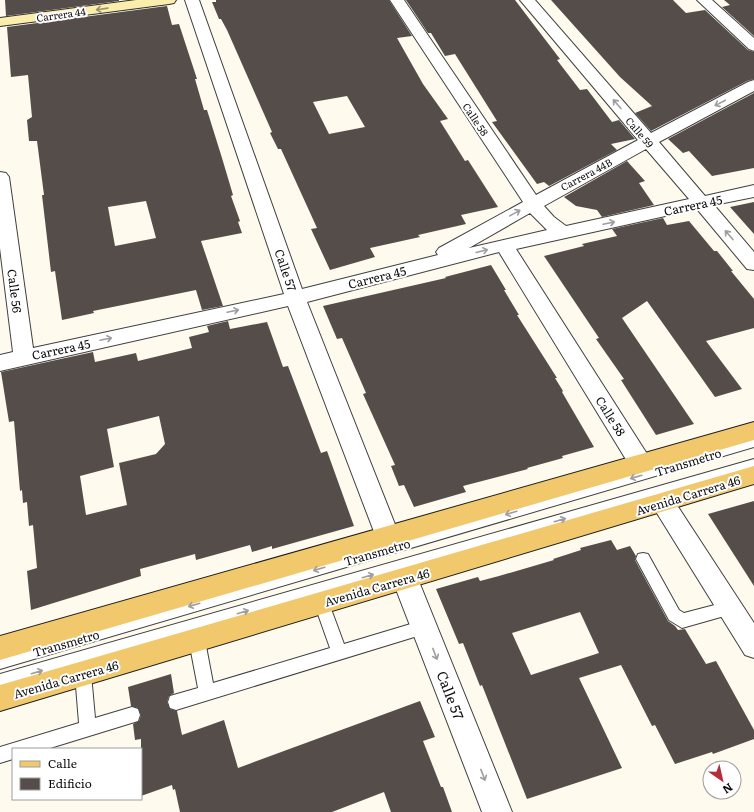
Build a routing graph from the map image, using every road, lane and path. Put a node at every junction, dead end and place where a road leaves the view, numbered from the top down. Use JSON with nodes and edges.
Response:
{"nodes":[{"id":1,"x":169,"y":0,"type":"edge"},
{"id":2,"x":192,"y":0,"type":"edge"},
{"id":3,"x":397,"y":0,"type":"edge"},
{"id":4,"x":527,"y":0,"type":"edge"},
{"id":5,"x":704,"y":0,"type":"edge"},
{"id":6,"x":0,"y":22,"type":"edge"},
{"id":7,"x":754,"y":46,"type":"edge"},
{"id":8,"x":754,"y":85,"type":"edge"},
{"id":9,"x":648,"y":141,"type":"junction"},
{"id":10,"x":0,"y":177,"type":"edge"},
{"id":11,"x":754,"y":191,"type":"edge"},
{"id":12,"x":533,"y":203,"type":"junction"},
{"id":13,"x":702,"y":204,"type":"junction"},
{"id":14,"x":562,"y":232,"type":"junction"},
{"id":15,"x":504,"y":245,"type":"junction"},
{"id":16,"x":754,"y":264,"type":"edge"},
{"id":17,"x":420,"y":266,"type":"junction"},
{"id":18,"x":295,"y":298,"type":"junction"},
{"id":19,"x":24,"y":357,"type":"junction"},
{"id":20,"x":0,"y":363,"type":"edge"},
{"id":21,"x":754,"y":431,"type":"edge"},
{"id":22,"x":754,"y":442,"type":"edge"},
{"id":23,"x":641,"y":464,"type":"junction"},
{"id":24,"x":754,"y":464,"type":"edge"},
{"id":25,"x":754,"y":475,"type":"edge"},
{"id":26,"x":663,"y":503,"type":"junction"},
{"id":27,"x":388,"y":537,"type":"junction"},
{"id":28,"x":643,"y":559,"type":"dead end"},
{"id":29,"x":405,"y":579,"type":"junction"},
{"id":30,"x":322,"y":604,"type":"junction"},
{"id":31,"x":730,"y":608,"type":"junction"},
{"id":32,"x":424,"y":627,"type":"junction"},
{"id":33,"x":197,"y":641,"type":"junction"},
{"id":34,"x":754,"y":646,"type":"edge"},
{"id":35,"x":0,"y":648,"type":"edge"},
{"id":36,"x":339,"y":652,"type":"junction"},
{"id":37,"x":0,"y":662,"type":"edge"},
{"id":38,"x":83,"y":674,"type":"junction"},
{"id":39,"x":0,"y":682,"type":"edge"},
{"id":40,"x":207,"y":692,"type":"junction"},
{"id":41,"x":0,"y":698,"type":"edge"},
{"id":42,"x":176,"y":702,"type":"dead end"},
{"id":43,"x":132,"y":715,"type":"dead end"},
{"id":44,"x":88,"y":728,"type":"junction"},
{"id":45,"x":23,"y":748,"type":"edge"},
{"id":46,"x":12,"y":751,"type":"edge"},
{"id":47,"x":0,"y":755,"type":"edge"},
{"id":48,"x":497,"y":812,"type":"edge"}],
"edges":[{"from":1,"to":6,"type":"street","name":"Carrera 44","one_way":true},
{"from":2,"to":18,"type":"street","name":"Calle 57"},
{"from":3,"to":12,"type":"street","name":"Calle 58"},
{"from":9,"to":4,"type":"street","name":"Calle 59","one_way":true},
{"from":5,"to":7,"type":"street"},
{"from":8,"to":9,"type":"street","name":"Carrera 44B","one_way":true},
{"from":9,"to":12,"type":"street","name":"Carrera 44B"},
{"from":9,"to":13,"type":"street","name":"Calle 59"},
{"from":10,"to":19,"type":"street","name":"Calle 56"},
{"from":11,"to":13,"type":"street","name":"Carrera 45"},
{"from":12,"to":14,"type":"street","name":"Calle 58"},
{"from":17,"to":12,"type":"street","name":"Carrera 44B","one_way":true},
{"from":14,"to":13,"type":"street","name":"Carrera 45","one_way":true},
{"from":16,"to":13,"type":"street","name":"Calle 59","one_way":true},
{"from":14,"to":15,"type":"street","name":"Carrera 45"},
{"from":17,"to":15,"type":"street","name":"Carrera 45","one_way":true},
{"from":15,"to":23,"type":"street","name":"Calle 58"},
{"from":17,"to":18,"type":"street","name":"Carrera 45"},
{"from":19,"to":18,"type":"street","name":"Carrera 45","one_way":true},
{"from":18,"to":27,"type":"street","name":"Calle 57"},
{"from":19,"to":20,"type":"street","name":"Carrera 45"},
{"from":21,"to":23,"type":"main road"},
{"from":22,"to":37,"type":"lane","name":"Transmetro","one_way":true},
{"from":23,"to":27,"type":"main road"},
{"from":39,"to":24,"type":"lane","name":"Transmetro","one_way":true},
{"from":25,"to":26,"type":"main road","name":"Avenida Carrera 46"},
{"from":26,"to":29,"type":"main road","name":"Avenida Carrera 46"},
{"from":26,"to":31,"type":"street"},
{"from":27,"to":35,"type":"main road"},
{"from":28,"to":31,"type":"lane"},
{"from":29,"to":30,"type":"main road","name":"Avenida Carrera 46"},
{"from":29,"to":32,"type":"street","name":"Calle 57"},
{"from":30,"to":33,"type":"main road","name":"Avenida Carrera 46"},
{"from":30,"to":36,"type":"lane"},
{"from":31,"to":34,"type":"street"},
{"from":32,"to":36,"type":"lane"},
{"from":32,"to":48,"type":"street","name":"Calle 57","one_way":true},
{"from":33,"to":38,"type":"main road","name":"Avenida Carrera 46"},
{"from":33,"to":40,"type":"lane"},
{"from":36,"to":40,"type":"lane"},
{"from":38,"to":41,"type":"main road","name":"Avenida Carrera 46"},
{"from":38,"to":44,"type":"lane"},
{"from":40,"to":42,"type":"lane"},
{"from":43,"to":44,"type":"lane"},
{"from":44,"to":45,"type":"lane"},
{"from":46,"to":47,"type":"lane"}]}
